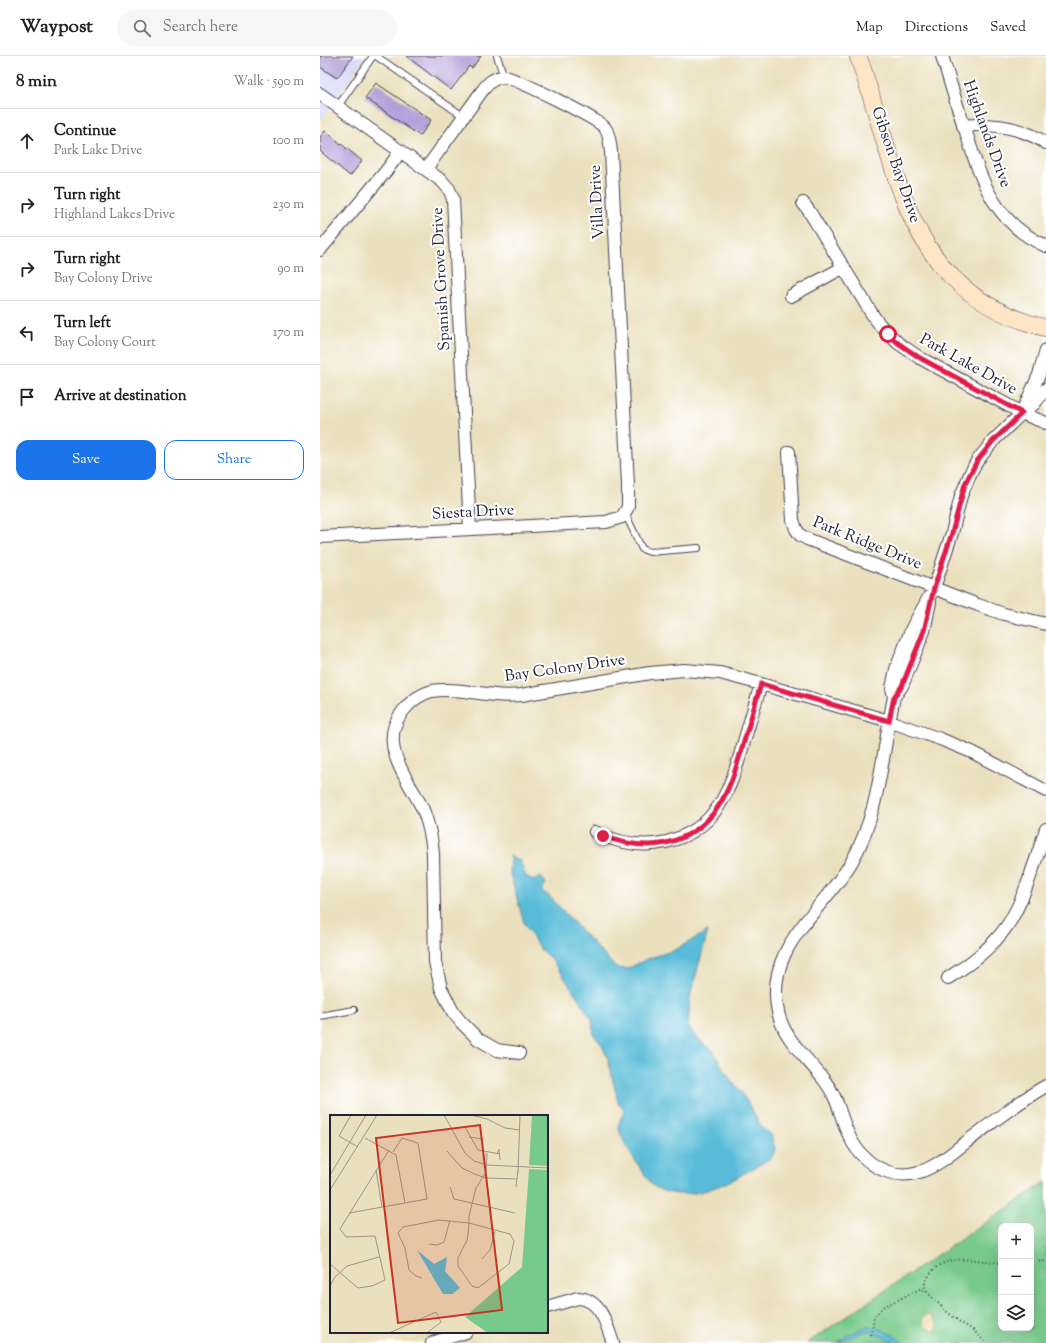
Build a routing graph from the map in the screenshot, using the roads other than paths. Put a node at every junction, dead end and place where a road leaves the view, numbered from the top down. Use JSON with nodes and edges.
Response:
{"nodes":[{"id":1,"x":373,"y":56,"type":"edge"},
{"id":2,"x":376,"y":56,"type":"edge"},
{"id":3,"x":496,"y":56,"type":"edge"},
{"id":4,"x":858,"y":56,"type":"edge"},
{"id":5,"x":869,"y":56,"type":"edge"},
{"id":6,"x":942,"y":56,"type":"edge"},
{"id":7,"x":504,"y":77,"type":"junction"},
{"id":8,"x":320,"y":94,"type":"edge"},
{"id":9,"x":338,"y":106,"type":"junction"},
{"id":10,"x":463,"y":116,"type":"junction"},
{"id":11,"x":964,"y":126,"type":"junction"},
{"id":12,"x":1046,"y":143,"type":"edge"},
{"id":13,"x":401,"y":151,"type":"junction"},
{"id":14,"x":426,"y":169,"type":"junction"},
{"id":15,"x":803,"y":203,"type":"dead end"},
{"id":16,"x":1046,"y":246,"type":"edge"},
{"id":17,"x":320,"y":250,"type":"edge"},
{"id":18,"x":844,"y":267,"type":"junction"},
{"id":19,"x":791,"y":296,"type":"dead end"},
{"id":20,"x":1046,"y":318,"type":"edge"},
{"id":21,"x":1046,"y":328,"type":"edge"},
{"id":22,"x":1046,"y":350,"type":"edge"},
{"id":23,"x":1046,"y":389,"type":"edge"},
{"id":24,"x":1022,"y":413,"type":"junction"},
{"id":25,"x":1046,"y":423,"type":"edge"},
{"id":26,"x":789,"y":452,"type":"dead end"},
{"id":27,"x":626,"y":513,"type":"junction"},
{"id":28,"x":470,"y":529,"type":"junction"},
{"id":29,"x":320,"y":536,"type":"edge"},
{"id":30,"x":698,"y":548,"type":"dead end"},
{"id":31,"x":934,"y":588,"type":"junction"},
{"id":32,"x":1046,"y":624,"type":"edge"},
{"id":33,"x":761,"y":684,"type":"junction"},
{"id":34,"x":889,"y":721,"type":"junction"},
{"id":35,"x":1046,"y":791,"type":"edge"},
{"id":36,"x":1046,"y":829,"type":"edge"},
{"id":37,"x":595,"y":832,"type":"dead end"},
{"id":38,"x":948,"y":978,"type":"dead end"},
{"id":39,"x":354,"y":1010,"type":"dead end"},
{"id":40,"x":320,"y":1016,"type":"edge"},
{"id":41,"x":518,"y":1053,"type":"dead end"},
{"id":42,"x":1046,"y":1086,"type":"edge"},
{"id":43,"x":548,"y":1307,"type":"edge"},
{"id":44,"x":463,"y":1333,"type":"edge"},
{"id":45,"x":432,"y":1343,"type":"edge"},
{"id":46,"x":613,"y":1343,"type":"edge"}],
"edges":[{"from":1,"to":9,"type":"lane"},
{"from":2,"to":10,"type":"lane"},
{"from":3,"to":7,"type":"lane"},
{"from":4,"to":21,"type":"street","name":"Gibson Bay Drive"},
{"from":5,"to":20,"type":"street","name":"Gibson Bay Drive"},
{"from":6,"to":11,"type":"street","name":"Highlands Drive"},
{"from":7,"to":10,"type":"street"},
{"from":7,"to":27,"type":"street","name":"Villa Drive"},
{"from":8,"to":9,"type":"street","name":"Spanish Grove Drive"},
{"from":9,"to":13,"type":"street","name":"Spanish Grove Drive"},
{"from":10,"to":14,"type":"street"},
{"from":11,"to":12,"type":"street"},
{"from":11,"to":16,"type":"street","name":"Highlands Drive"},
{"from":13,"to":14,"type":"street","name":"Spanish Grove Drive"},
{"from":13,"to":17,"type":"street"},
{"from":14,"to":28,"type":"street","name":"Spanish Grove Drive"},
{"from":15,"to":18,"type":"street","name":"Park Lake Drive"},
{"from":18,"to":19,"type":"street"},
{"from":18,"to":24,"type":"street","name":"Park Lake Drive"},
{"from":22,"to":24,"type":"street"},
{"from":23,"to":24,"type":"street"},
{"from":24,"to":25,"type":"street","name":"Park Lake Drive"},
{"from":24,"to":31,"type":"street"},
{"from":26,"to":31,"type":"street","name":"Park Ridge Drive"},
{"from":27,"to":28,"type":"street","name":"Siesta Drive"},
{"from":27,"to":30,"type":"lane"},
{"from":28,"to":29,"type":"street","name":"Siesta Drive"},
{"from":31,"to":32,"type":"street","name":"Park Ridge Drive"},
{"from":31,"to":34,"type":"street"},
{"from":33,"to":34,"type":"street","name":"Bay Colony Drive"},
{"from":33,"to":37,"type":"street"},
{"from":33,"to":41,"type":"street","name":"Bay Colony Drive"},
{"from":34,"to":35,"type":"street","name":"Bay Colony Drive"},
{"from":34,"to":42,"type":"street"},
{"from":36,"to":38,"type":"street"},
{"from":39,"to":40,"type":"lane"},
{"from":43,"to":46,"type":"street"},
{"from":44,"to":45,"type":"street"}]}
